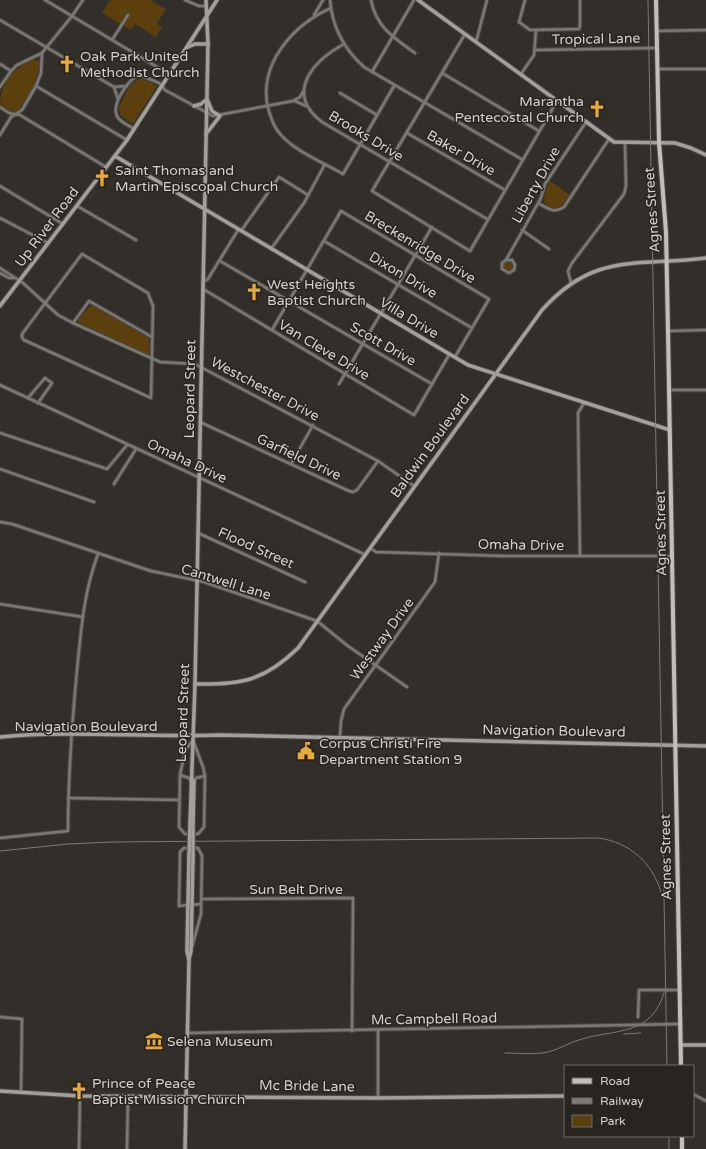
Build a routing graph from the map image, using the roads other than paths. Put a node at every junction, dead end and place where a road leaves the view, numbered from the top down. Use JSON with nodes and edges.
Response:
{"nodes":[{"id":1,"x":45,"y":0,"type":"edge"},
{"id":2,"x":83,"y":0,"type":"edge"},
{"id":3,"x":184,"y":0,"type":"edge"},
{"id":4,"x":206,"y":0,"type":"edge"},
{"id":5,"x":217,"y":0,"type":"edge"},
{"id":6,"x":323,"y":0,"type":"edge"},
{"id":7,"x":330,"y":0,"type":"edge"},
{"id":8,"x":371,"y":0,"type":"edge"},
{"id":9,"x":414,"y":0,"type":"edge"},
{"id":10,"x":487,"y":0,"type":"edge"},
{"id":11,"x":525,"y":0,"type":"edge"},
{"id":12,"x":580,"y":0,"type":"edge"},
{"id":13,"x":656,"y":0,"type":"edge"},
{"id":14,"x":420,"y":1,"type":"edge"},
{"id":15,"x":207,"y":6,"type":"junction"},
{"id":16,"x":331,"y":8,"type":"junction"},
{"id":17,"x":207,"y":13,"type":"junction"},
{"id":18,"x":128,"y":15,"type":"dead end"},
{"id":19,"x":72,"y":16,"type":"junction"},
{"id":20,"x":313,"y":16,"type":"junction"},
{"id":21,"x":0,"y":20,"type":"edge"},
{"id":22,"x":536,"y":30,"type":"junction"},
{"id":23,"x":706,"y":30,"type":"edge"},
{"id":24,"x":656,"y":31,"type":"junction"},
{"id":25,"x":465,"y":34,"type":"junction"},
{"id":26,"x":392,"y":36,"type":"junction"},
{"id":27,"x":112,"y":40,"type":"junction"},
{"id":28,"x":476,"y":42,"type":"junction"},
{"id":29,"x":208,"y":44,"type":"junction"},
{"id":30,"x":344,"y":44,"type":"junction"},
{"id":31,"x":47,"y":47,"type":"junction"},
{"id":32,"x":657,"y":48,"type":"junction"},
{"id":33,"x":185,"y":49,"type":"junction"},
{"id":34,"x":535,"y":50,"type":"junction"},
{"id":35,"x":42,"y":53,"type":"junction"},
{"id":36,"x":415,"y":53,"type":"dead end"},
{"id":37,"x":0,"y":64,"type":"edge"},
{"id":38,"x":657,"y":69,"type":"junction"},
{"id":39,"x":706,"y":69,"type":"edge"},
{"id":40,"x":11,"y":71,"type":"junction"},
{"id":41,"x":371,"y":72,"type":"junction"},
{"id":42,"x":442,"y":73,"type":"junction"},
{"id":43,"x":169,"y":74,"type":"junction"},
{"id":44,"x":521,"y":74,"type":"junction"},
{"id":45,"x":36,"y":86,"type":"junction"},
{"id":46,"x":127,"y":86,"type":"junction"},
{"id":47,"x":162,"y":86,"type":"junction"},
{"id":48,"x":394,"y":86,"type":"junction"},
{"id":49,"x":0,"y":87,"type":"edge"},
{"id":50,"x":114,"y":87,"type":"junction"},
{"id":51,"x":304,"y":90,"type":"junction"},
{"id":52,"x":340,"y":93,"type":"dead end"},
{"id":53,"x":119,"y":99,"type":"junction"},
{"id":54,"x":207,"y":99,"type":"junction"},
{"id":55,"x":558,"y":100,"type":"junction"},
{"id":56,"x":292,"y":101,"type":"junction"},
{"id":57,"x":425,"y":103,"type":"junction"},
{"id":58,"x":194,"y":106,"type":"junction"},
{"id":59,"x":268,"y":106,"type":"junction"},
{"id":60,"x":0,"y":107,"type":"edge"},
{"id":61,"x":308,"y":108,"type":"junction"},
{"id":62,"x":206,"y":113,"type":"junction"},
{"id":63,"x":15,"y":114,"type":"junction"},
{"id":64,"x":377,"y":115,"type":"junction"},
{"id":65,"x":220,"y":116,"type":"junction"},
{"id":66,"x":586,"y":122,"type":"junction"},
{"id":67,"x":134,"y":129,"type":"junction"},
{"id":68,"x":539,"y":131,"type":"junction"},
{"id":69,"x":407,"y":133,"type":"junction"},
{"id":70,"x":206,"y":134,"type":"junction"},
{"id":71,"x":0,"y":135,"type":"edge"},
{"id":72,"x":610,"y":138,"type":"junction"},
{"id":73,"x":127,"y":140,"type":"junction"},
{"id":74,"x":658,"y":142,"type":"junction"},
{"id":75,"x":625,"y":143,"type":"junction"},
{"id":76,"x":360,"y":145,"type":"junction"},
{"id":77,"x":706,"y":155,"type":"edge"},
{"id":78,"x":115,"y":156,"type":"junction"},
{"id":79,"x":523,"y":160,"type":"junction"},
{"id":80,"x":389,"y":162,"type":"junction"},
{"id":81,"x":324,"y":164,"type":"junction"},
{"id":82,"x":106,"y":168,"type":"junction"},
{"id":83,"x":0,"y":186,"type":"edge"},
{"id":84,"x":505,"y":190,"type":"junction"},
{"id":85,"x":308,"y":195,"type":"junction"},
{"id":86,"x":538,"y":202,"type":"junction"},
{"id":87,"x":77,"y":206,"type":"junction"},
{"id":88,"x":205,"y":211,"type":"junction"},
{"id":89,"x":0,"y":218,"type":"edge"},
{"id":90,"x":487,"y":219,"type":"junction"},
{"id":91,"x":63,"y":224,"type":"junction"},
{"id":92,"x":432,"y":227,"type":"junction"},
{"id":93,"x":522,"y":230,"type":"junction"},
{"id":94,"x":239,"y":231,"type":"junction"},
{"id":95,"x":136,"y":240,"type":"dead end"},
{"id":96,"x":324,"y":241,"type":"junction"},
{"id":97,"x":49,"y":243,"type":"junction"},
{"id":98,"x":549,"y":249,"type":"dead end"},
{"id":99,"x":271,"y":250,"type":"junction"},
{"id":100,"x":415,"y":256,"type":"junction"},
{"id":101,"x":706,"y":258,"type":"edge"},
{"id":102,"x":506,"y":260,"type":"junction"},
{"id":103,"x":220,"y":261,"type":"junction"},
{"id":104,"x":667,"y":261,"type":"junction"},
{"id":105,"x":0,"y":268,"type":"edge"},
{"id":106,"x":306,"y":271,"type":"junction"},
{"id":107,"x":0,"y":273,"type":"edge"},
{"id":108,"x":14,"y":278,"type":"junction"},
{"id":109,"x":20,"y":281,"type":"junction"},
{"id":110,"x":203,"y":282,"type":"junction"},
{"id":111,"x":398,"y":284,"type":"junction"},
{"id":112,"x":570,"y":284,"type":"junction"},
{"id":113,"x":203,"y":289,"type":"junction"},
{"id":114,"x":289,"y":301,"type":"junction"},
{"id":115,"x":45,"y":304,"type":"junction"},
{"id":116,"x":0,"y":306,"type":"edge"},
{"id":117,"x":380,"y":314,"type":"junction"},
{"id":118,"x":73,"y":323,"type":"junction"},
{"id":119,"x":472,"y":328,"type":"junction"},
{"id":120,"x":272,"y":330,"type":"junction"},
{"id":121,"x":706,"y":330,"type":"edge"},
{"id":122,"x":668,"y":331,"type":"junction"},
{"id":123,"x":152,"y":337,"type":"junction"},
{"id":124,"x":363,"y":344,"type":"junction"},
{"id":125,"x":449,"y":355,"type":"junction"},
{"id":126,"x":455,"y":358,"type":"junction"},
{"id":127,"x":152,"y":359,"type":"junction"},
{"id":128,"x":201,"y":367,"type":"junction"},
{"id":129,"x":345,"y":374,"type":"junction"},
{"id":130,"x":497,"y":374,"type":"junction"},
{"id":131,"x":339,"y":384,"type":"dead end"},
{"id":132,"x":432,"y":384,"type":"junction"},
{"id":133,"x":0,"y":385,"type":"edge"},
{"id":134,"x":669,"y":390,"type":"junction"},
{"id":135,"x":706,"y":390,"type":"edge"},
{"id":136,"x":28,"y":398,"type":"junction"},
{"id":137,"x":38,"y":403,"type":"junction"},
{"id":138,"x":584,"y":403,"type":"junction"},
{"id":139,"x":200,"y":422,"type":"junction"},
{"id":140,"x":312,"y":425,"type":"junction"},
{"id":141,"x":670,"y":430,"type":"junction"},
{"id":142,"x":0,"y":433,"type":"edge"},
{"id":143,"x":127,"y":445,"type":"junction"},
{"id":144,"x":136,"y":449,"type":"junction"},
{"id":145,"x":378,"y":461,"type":"junction"},
{"id":146,"x":292,"y":464,"type":"junction"},
{"id":147,"x":0,"y":469,"type":"edge"},
{"id":148,"x":199,"y":478,"type":"junction"},
{"id":149,"x":114,"y":484,"type":"dead end"},
{"id":150,"x":414,"y":486,"type":"junction"},
{"id":151,"x":94,"y":502,"type":"dead end"},
{"id":152,"x":0,"y":522,"type":"edge"},
{"id":153,"x":198,"y":533,"type":"junction"},
{"id":154,"x":370,"y":548,"type":"junction"},
{"id":155,"x":439,"y":553,"type":"junction"},
{"id":156,"x":98,"y":554,"type":"junction"},
{"id":157,"x":366,"y":555,"type":"junction"},
{"id":158,"x":580,"y":556,"type":"junction"},
{"id":159,"x":672,"y":556,"type":"junction"},
{"id":160,"x":197,"y":581,"type":"junction"},
{"id":161,"x":305,"y":582,"type":"dead end"},
{"id":162,"x":0,"y":604,"type":"edge"},
{"id":163,"x":82,"y":617,"type":"junction"},
{"id":164,"x":317,"y":621,"type":"junction"},
{"id":165,"x":376,"y":664,"type":"junction"},
{"id":166,"x":195,"y":684,"type":"junction"},
{"id":167,"x":407,"y":687,"type":"dead end"},
{"id":168,"x":71,"y":734,"type":"junction"},
{"id":169,"x":340,"y":737,"type":"junction"},
{"id":170,"x":0,"y":738,"type":"edge"},
{"id":171,"x":193,"y":738,"type":"junction"},
{"id":172,"x":675,"y":745,"type":"junction"},
{"id":173,"x":706,"y":746,"type":"edge"},
{"id":174,"x":180,"y":775,"type":"junction"},
{"id":175,"x":205,"y":776,"type":"junction"},
{"id":176,"x":192,"y":781,"type":"junction"},
{"id":177,"x":68,"y":798,"type":"junction"},
{"id":178,"x":179,"y":800,"type":"junction"},
{"id":179,"x":0,"y":838,"type":"edge"},
{"id":180,"x":202,"y":899,"type":"junction"},
{"id":181,"x":201,"y":904,"type":"junction"},
{"id":182,"x":190,"y":905,"type":"junction"},
{"id":183,"x":191,"y":951,"type":"junction"},
{"id":184,"x":189,"y":960,"type":"junction"},
{"id":185,"x":679,"y":990,"type":"junction"},
{"id":186,"x":638,"y":1017,"type":"dead end"},
{"id":187,"x":0,"y":1018,"type":"edge"},
{"id":188,"x":680,"y":1024,"type":"junction"},
{"id":189,"x":378,"y":1030,"type":"junction"},
{"id":190,"x":352,"y":1031,"type":"junction"},
{"id":191,"x":188,"y":1033,"type":"junction"},
{"id":192,"x":680,"y":1045,"type":"junction"},
{"id":193,"x":706,"y":1045,"type":"edge"},
{"id":194,"x":681,"y":1065,"type":"edge"},
{"id":195,"x":0,"y":1091,"type":"edge"},
{"id":196,"x":21,"y":1093,"type":"junction"},
{"id":197,"x":128,"y":1095,"type":"junction"},
{"id":198,"x":694,"y":1095,"type":"edge"},
{"id":199,"x":80,"y":1096,"type":"junction"},
{"id":200,"x":186,"y":1096,"type":"junction"},
{"id":201,"x":564,"y":1096,"type":"edge"},
{"id":202,"x":378,"y":1098,"type":"junction"},
{"id":203,"x":706,"y":1101,"type":"edge"},
{"id":204,"x":682,"y":1137,"type":"edge"},
{"id":205,"x":79,"y":1149,"type":"edge"},
{"id":206,"x":127,"y":1149,"type":"edge"},
{"id":207,"x":185,"y":1149,"type":"edge"},
{"id":208,"x":682,"y":1149,"type":"edge"}],
"edges":[{"from":1,"to":19,"type":"street"},
{"from":2,"to":19,"type":"street"},
{"from":3,"to":15,"type":"street"},
{"from":4,"to":15,"type":"street","name":"Leopard Street"},
{"from":5,"to":17,"type":"street","name":"Up River Road"},
{"from":6,"to":20,"type":"street"},
{"from":7,"to":16,"type":"street"},
{"from":8,"to":26,"type":"street"},
{"from":9,"to":26,"type":"street"},
{"from":10,"to":28,"type":"street"},
{"from":11,"to":22,"type":"street"},
{"from":12,"to":22,"type":"street"},
{"from":13,"to":24,"type":"main road","name":"Agnes Street"},
{"from":14,"to":25,"type":"street"},
{"from":15,"to":17,"type":"street","name":"Leopard Street"},
{"from":16,"to":20,"type":"street"},
{"from":16,"to":30,"type":"street"},
{"from":17,"to":29,"type":"street","name":"Leopard Street"},
{"from":17,"to":33,"type":"street","name":"Up River Road"},
{"from":18,"to":27,"type":"street"},
{"from":19,"to":27,"type":"street"},
{"from":19,"to":31,"type":"street"},
{"from":20,"to":59,"type":"street"},
{"from":21,"to":31,"type":"street"},
{"from":22,"to":34,"type":"street"},
{"from":23,"to":24,"type":"street"},
{"from":24,"to":32,"type":"main road","name":"Agnes Street"},
{"from":25,"to":28,"type":"street"},
{"from":25,"to":42,"type":"street"},
{"from":26,"to":36,"type":"street"},
{"from":26,"to":41,"type":"street"},
{"from":27,"to":43,"type":"street"},
{"from":28,"to":44,"type":"street"},
{"from":29,"to":33,"type":"street"},
{"from":29,"to":54,"type":"street","name":"Leopard Street"},
{"from":30,"to":41,"type":"street"},
{"from":30,"to":51,"type":"street"},
{"from":31,"to":35,"type":"street"},
{"from":31,"to":50,"type":"street"},
{"from":32,"to":34,"type":"street","name":"Tropical Lane"},
{"from":32,"to":38,"type":"main road","name":"Agnes Street"},
{"from":33,"to":43,"type":"street","name":"Up River Road"},
{"from":34,"to":44,"type":"street"},
{"from":35,"to":40,"type":"street"},
{"from":35,"to":45,"type":"street"},
{"from":37,"to":40,"type":"street"},
{"from":38,"to":39,"type":"street"},
{"from":38,"to":74,"type":"main road","name":"Agnes Street"},
{"from":40,"to":49,"type":"street"},
{"from":41,"to":48,"type":"street"},
{"from":42,"to":57,"type":"street"},
{"from":42,"to":68,"type":"street"},
{"from":43,"to":47,"type":"street","name":"Up River Road"},
{"from":44,"to":55,"type":"street"},
{"from":45,"to":63,"type":"street"},
{"from":45,"to":73,"type":"street"},
{"from":46,"to":47,"type":"street"},
{"from":46,"to":50,"type":"street"},
{"from":46,"to":53,"type":"street"},
{"from":47,"to":58,"type":"street"},
{"from":47,"to":67,"type":"street","name":"Up River Road"},
{"from":48,"to":57,"type":"street"},
{"from":48,"to":64,"type":"street"},
{"from":50,"to":53,"type":"street"},
{"from":51,"to":56,"type":"street"},
{"from":51,"to":61,"type":"street"},
{"from":52,"to":64,"type":"street"},
{"from":53,"to":67,"type":"street"},
{"from":54,"to":58,"type":"street"},
{"from":54,"to":62,"type":"street","name":"Leopard Street"},
{"from":54,"to":65,"type":"street"},
{"from":55,"to":66,"type":"street"},
{"from":55,"to":68,"type":"street"},
{"from":56,"to":59,"type":"street"},
{"from":56,"to":61,"type":"street"},
{"from":57,"to":69,"type":"street"},
{"from":57,"to":79,"type":"street"},
{"from":58,"to":62,"type":"street"},
{"from":59,"to":65,"type":"street"},
{"from":59,"to":81,"type":"street"},
{"from":60,"to":63,"type":"street"},
{"from":61,"to":76,"type":"street","name":"Brooks Drive"},
{"from":62,"to":65,"type":"street"},
{"from":62,"to":70,"type":"street","name":"Leopard Street"},
{"from":63,"to":71,"type":"street"},
{"from":63,"to":82,"type":"street"},
{"from":64,"to":76,"type":"street"},
{"from":65,"to":70,"type":"street"},
{"from":66,"to":72,"type":"street"},
{"from":66,"to":86,"type":"street","name":"Liberty Drive"},
{"from":67,"to":73,"type":"street","name":"Up River Road"},
{"from":68,"to":79,"type":"street"},
{"from":69,"to":80,"type":"street"},
{"from":69,"to":84,"type":"street","name":"Baker Drive"},
{"from":70,"to":88,"type":"street","name":"Leopard Street"},
{"from":72,"to":75,"type":"street"},
{"from":72,"to":86,"type":"street"},
{"from":73,"to":78,"type":"street","name":"Up River Road"},
{"from":74,"to":75,"type":"street"},
{"from":74,"to":77,"type":"street"},
{"from":74,"to":104,"type":"main road","name":"Agnes Street"},
{"from":75,"to":112,"type":"street"},
{"from":76,"to":80,"type":"street","name":"Brooks Drive"},
{"from":76,"to":81,"type":"street"},
{"from":78,"to":82,"type":"street","name":"Up River Road"},
{"from":78,"to":88,"type":"street","name":"Villa Drive"},
{"from":79,"to":84,"type":"street"},
{"from":80,"to":90,"type":"street","name":"Brooks Drive"},
{"from":80,"to":92,"type":"street"},
{"from":81,"to":85,"type":"street"},
{"from":82,"to":87,"type":"street","name":"Up River Road"},
{"from":83,"to":91,"type":"street"},
{"from":84,"to":90,"type":"street"},
{"from":85,"to":94,"type":"street"},
{"from":85,"to":99,"type":"street"},
{"from":86,"to":93,"type":"street","name":"Liberty Drive"},
{"from":87,"to":91,"type":"street","name":"Up River Road"},
{"from":87,"to":95,"type":"street"},
{"from":88,"to":94,"type":"street","name":"Villa Drive"},
{"from":88,"to":110,"type":"street","name":"Leopard Street"},
{"from":89,"to":97,"type":"street"},
{"from":90,"to":92,"type":"street"},
{"from":91,"to":97,"type":"street","name":"Up River Road"},
{"from":92,"to":100,"type":"street"},
{"from":93,"to":98,"type":"street"},
{"from":93,"to":102,"type":"street","name":"Liberty Drive"},
{"from":94,"to":99,"type":"street","name":"Villa Drive"},
{"from":94,"to":103,"type":"street"},
{"from":96,"to":100,"type":"street","name":"Breckenridge Drive"},
{"from":96,"to":106,"type":"street"},
{"from":96,"to":111,"type":"street","name":"Dixon Drive"},
{"from":97,"to":109,"type":"street","name":"Up River Road"},
{"from":99,"to":106,"type":"street","name":"Villa Drive"},
{"from":100,"to":111,"type":"street"},
{"from":100,"to":119,"type":"street","name":"Breckenridge Drive"},
{"from":101,"to":104,"type":"street","name":"Baldwin Boulevard"},
{"from":102,"to":102,"type":"street"},
{"from":103,"to":110,"type":"street"},
{"from":103,"to":114,"type":"street","name":"Scott Drive"},
{"from":104,"to":112,"type":"street","name":"Baldwin Boulevard"},
{"from":104,"to":122,"type":"main road","name":"Agnes Street"},
{"from":105,"to":108,"type":"street"},
{"from":106,"to":114,"type":"street"},
{"from":106,"to":117,"type":"street","name":"Villa Drive"},
{"from":107,"to":108,"type":"street"},
{"from":108,"to":109,"type":"street","name":"Westchester Drive"},
{"from":109,"to":115,"type":"street","name":"Westchester Drive"},
{"from":109,"to":116,"type":"street","name":"Up River Road"},
{"from":110,"to":113,"type":"street","name":"Leopard Street"},
{"from":111,"to":117,"type":"street"},
{"from":111,"to":119,"type":"street","name":"Dixon Drive"},
{"from":112,"to":130,"type":"street","name":"Baldwin Boulevard"},
{"from":113,"to":120,"type":"street","name":"Van Cleve Drive"},
{"from":113,"to":128,"type":"street","name":"Leopard Street"},
{"from":114,"to":120,"type":"street"},
{"from":114,"to":124,"type":"street","name":"Scott Drive"},
{"from":115,"to":118,"type":"street","name":"Westchester Drive"},
{"from":115,"to":123,"type":"street"},
{"from":115,"to":127,"type":"street"},
{"from":117,"to":124,"type":"street"},
{"from":117,"to":125,"type":"street","name":"Villa Drive"},
{"from":118,"to":123,"type":"street"},
{"from":118,"to":127,"type":"street","name":"Westchester Drive"},
{"from":119,"to":126,"type":"street"},
{"from":120,"to":129,"type":"street","name":"Van Cleve Drive"},
{"from":121,"to":122,"type":"street"},
{"from":122,"to":134,"type":"main road","name":"Agnes Street"},
{"from":123,"to":127,"type":"street"},
{"from":124,"to":129,"type":"street"},
{"from":124,"to":132,"type":"street","name":"Scott Drive"},
{"from":125,"to":126,"type":"street","name":"Villa Drive"},
{"from":125,"to":132,"type":"street"},
{"from":126,"to":130,"type":"street","name":"Villa Drive"},
{"from":127,"to":128,"type":"street","name":"Westchester Drive"},
{"from":128,"to":139,"type":"street","name":"Leopard Street"},
{"from":128,"to":140,"type":"street","name":"Westchester Drive"},
{"from":129,"to":131,"type":"street"},
{"from":129,"to":132,"type":"street","name":"Van Cleve Drive"},
{"from":130,"to":138,"type":"street","name":"Villa Drive"},
{"from":130,"to":150,"type":"street","name":"Baldwin Boulevard"},
{"from":133,"to":136,"type":"street","name":"Omaha Drive"},
{"from":134,"to":135,"type":"street"},
{"from":134,"to":141,"type":"main road","name":"Agnes Street"},
{"from":136,"to":137,"type":"street","name":"Omaha Drive"},
{"from":136,"to":137,"type":"street"},
{"from":137,"to":143,"type":"street","name":"Omaha Drive"},
{"from":138,"to":141,"type":"street","name":"Villa Drive"},
{"from":138,"to":158,"type":"street"},
{"from":139,"to":146,"type":"street","name":"Garfield Drive"},
{"from":139,"to":148,"type":"street","name":"Leopard Street"},
{"from":140,"to":145,"type":"street","name":"Westchester Drive"},
{"from":140,"to":146,"type":"street"},
{"from":141,"to":159,"type":"main road","name":"Agnes Street"},
{"from":142,"to":143,"type":"street"},
{"from":143,"to":144,"type":"street","name":"Omaha Drive"},
{"from":144,"to":148,"type":"street","name":"Omaha Drive"},
{"from":144,"to":149,"type":"street"},
{"from":145,"to":146,"type":"street","name":"Garfield Drive"},
{"from":145,"to":150,"type":"street","name":"Westchester Drive"},
{"from":147,"to":151,"type":"street"},
{"from":148,"to":153,"type":"street","name":"Leopard Street"},
{"from":148,"to":157,"type":"street","name":"Omaha Drive"},
{"from":150,"to":154,"type":"street","name":"Baldwin Boulevard"},
{"from":152,"to":156,"type":"street","name":"Cantwell Lane"},
{"from":153,"to":160,"type":"street","name":"Leopard Street"},
{"from":153,"to":161,"type":"street","name":"Flood Street"},
{"from":154,"to":155,"type":"street","name":"Omaha Drive"},
{"from":154,"to":157,"type":"street","name":"Baldwin Boulevard"},
{"from":155,"to":158,"type":"street","name":"Omaha Drive"},
{"from":155,"to":165,"type":"street","name":"Westway Drive"},
{"from":156,"to":160,"type":"street","name":"Cantwell Lane"},
{"from":156,"to":163,"type":"street"},
{"from":157,"to":164,"type":"street","name":"Baldwin Boulevard"},
{"from":158,"to":159,"type":"street","name":"Omaha Drive"},
{"from":159,"to":172,"type":"main road","name":"Agnes Street"},
{"from":160,"to":164,"type":"street","name":"Cantwell Lane"},
{"from":160,"to":166,"type":"street","name":"Leopard Street"},
{"from":162,"to":163,"type":"street"},
{"from":163,"to":168,"type":"street"},
{"from":164,"to":165,"type":"street","name":"Cantwell Lane"},
{"from":164,"to":166,"type":"street","name":"Baldwin Boulevard"},
{"from":165,"to":167,"type":"street","name":"Cantwell Lane"},
{"from":165,"to":169,"type":"street","name":"Westway Drive"},
{"from":166,"to":171,"type":"street","name":"Leopard Street"},
{"from":168,"to":170,"type":"street","name":"Navigation Boulevard"},
{"from":168,"to":171,"type":"street","name":"Navigation Boulevard"},
{"from":168,"to":177,"type":"street"},
{"from":169,"to":171,"type":"street","name":"Navigation Boulevard"},
{"from":169,"to":172,"type":"street","name":"Navigation Boulevard"},
{"from":171,"to":174,"type":"street"},
{"from":171,"to":175,"type":"street"},
{"from":171,"to":176,"type":"street","name":"Leopard Street"},
{"from":172,"to":173,"type":"street","name":"Navigation Boulevard"},
{"from":172,"to":185,"type":"main road","name":"Agnes Street"},
{"from":174,"to":176,"type":"street"},
{"from":174,"to":178,"type":"street"},
{"from":175,"to":176,"type":"street"},
{"from":175,"to":178,"type":"street"},
{"from":176,"to":182,"type":"street","name":"Leopard Street","bridge":true},
{"from":177,"to":178,"type":"street"},
{"from":177,"to":179,"type":"street"},
{"from":180,"to":181,"type":"street"},
{"from":180,"to":182,"type":"street"},
{"from":180,"to":190,"type":"street","name":"Sun Belt Drive"},
{"from":181,"to":182,"type":"street"},
{"from":181,"to":183,"type":"street"},
{"from":182,"to":183,"type":"street","name":"Leopard Street"},
{"from":182,"to":184,"type":"street","name":"Leopard Street"},
{"from":183,"to":184,"type":"street","name":"Leopard Street"},
{"from":184,"to":191,"type":"street","name":"Leopard Street"},
{"from":185,"to":186,"type":"street"},
{"from":185,"to":188,"type":"main road","name":"Agnes Street"},
{"from":187,"to":196,"type":"street"},
{"from":188,"to":189,"type":"street","name":"Mc Campbell Road"},
{"from":188,"to":192,"type":"main road","name":"Agnes Street"},
{"from":189,"to":190,"type":"street","name":"Mc Campbell Road"},
{"from":189,"to":202,"type":"street"},
{"from":190,"to":191,"type":"street","name":"Mc Campbell Road"},
{"from":191,"to":200,"type":"street","name":"Leopard Street"},
{"from":192,"to":193,"type":"street"},
{"from":192,"to":194,"type":"main road","name":"Agnes Street"},
{"from":195,"to":196,"type":"street","name":"Mc Bride Lane"},
{"from":196,"to":199,"type":"street","name":"Mc Bride Lane"},
{"from":197,"to":199,"type":"street","name":"Mc Bride Lane"},
{"from":197,"to":200,"type":"street","name":"Mc Bride Lane"},
{"from":197,"to":206,"type":"street"},
{"from":198,"to":203,"type":"street"},
{"from":199,"to":205,"type":"street"},
{"from":200,"to":202,"type":"street","name":"Mc Bride Lane"},
{"from":200,"to":207,"type":"street","name":"Leopard Street"},
{"from":201,"to":202,"type":"street","name":"Mc Bride Lane"},
{"from":204,"to":208,"type":"main road"}]}
